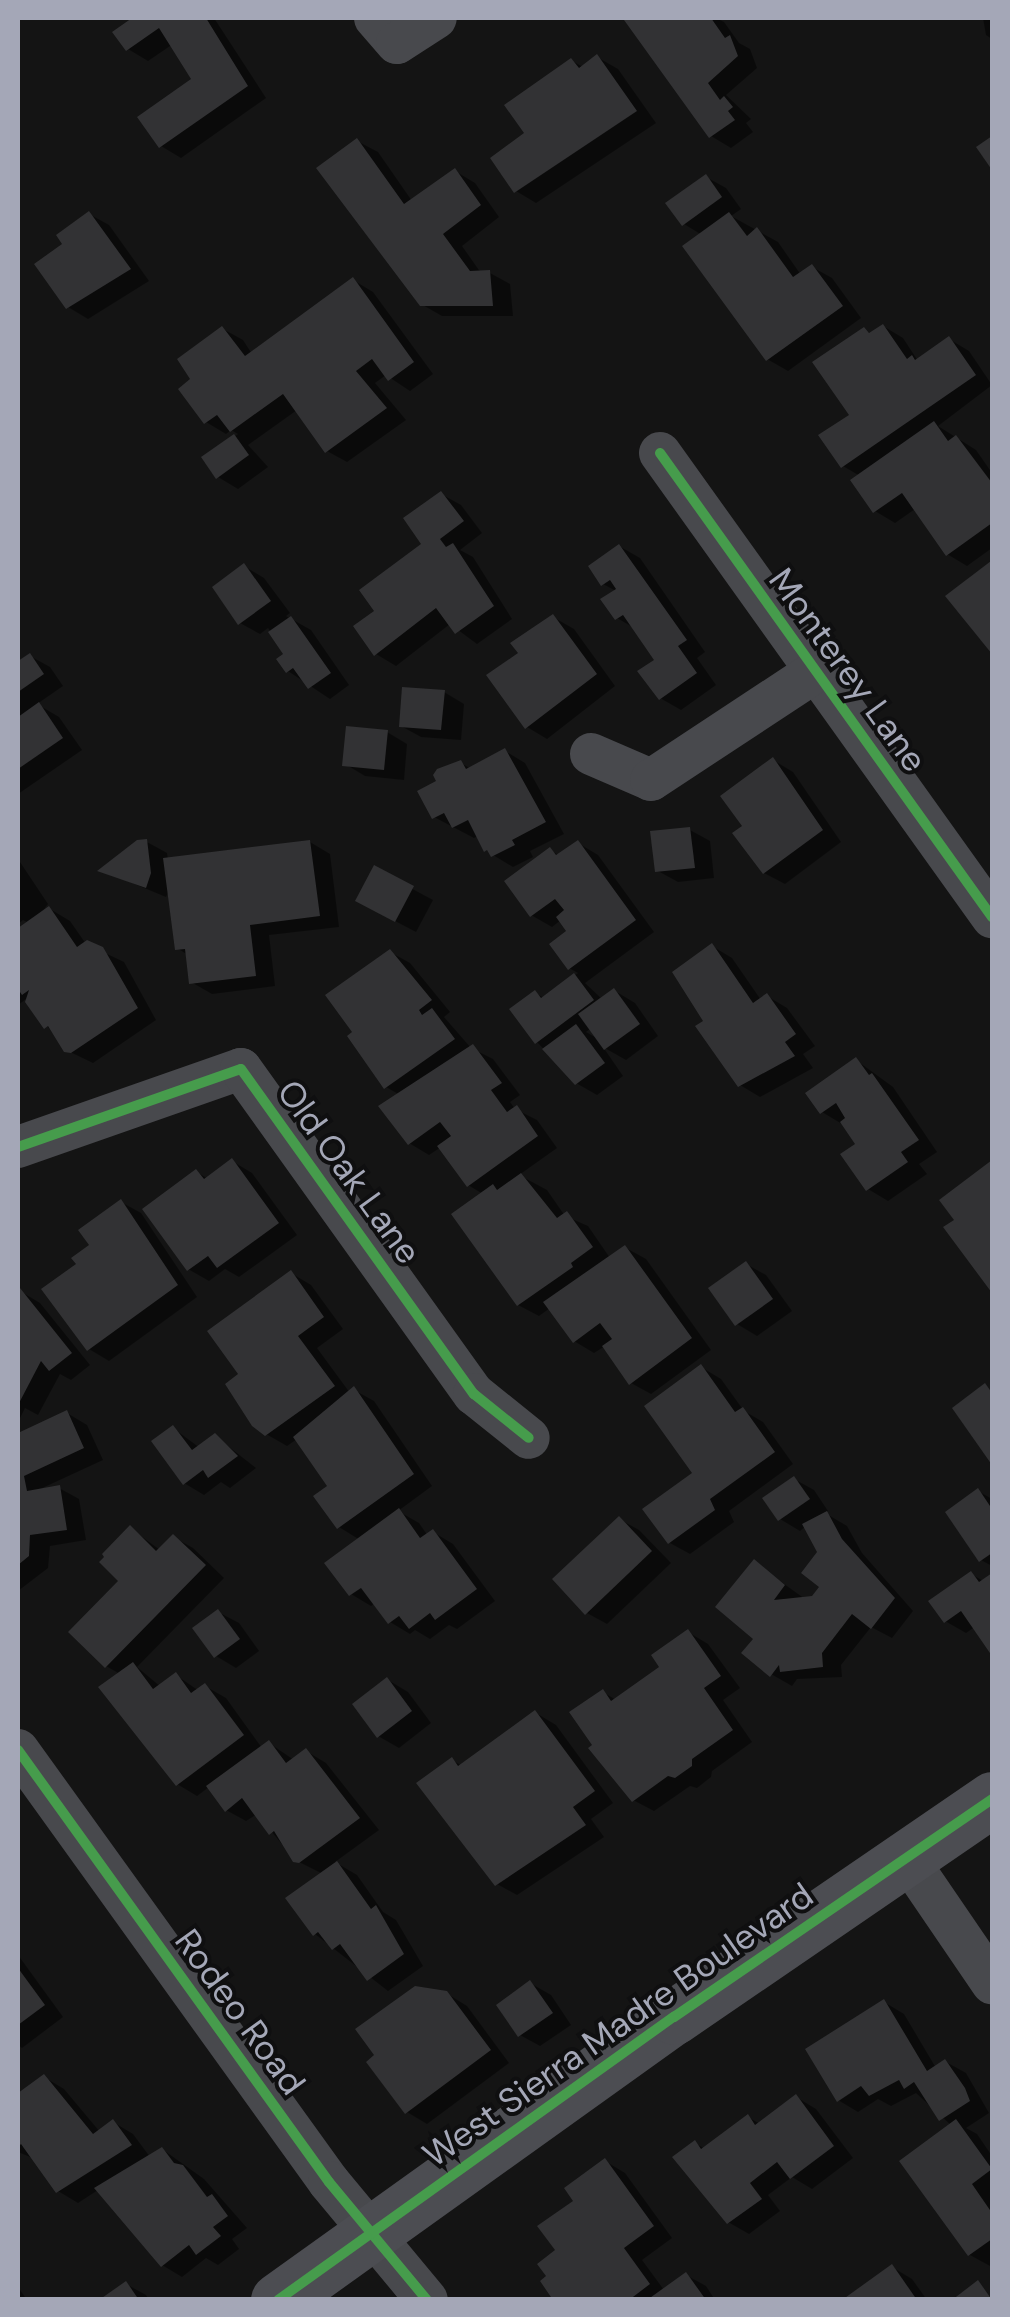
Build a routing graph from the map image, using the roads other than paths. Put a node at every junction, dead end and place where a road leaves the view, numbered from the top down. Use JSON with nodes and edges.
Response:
{"nodes":[{"id":1,"x":375,"y":18,"type":"edge"},
{"id":2,"x":436,"y":18,"type":"edge"},
{"id":3,"x":660,"y":453,"type":"dead end"},
{"id":4,"x":814,"y":672,"type":"junction"},
{"id":5,"x":591,"y":754,"type":"dead end"},
{"id":6,"x":992,"y":917,"type":"edge"},
{"id":7,"x":18,"y":1147,"type":"edge"},
{"id":8,"x":529,"y":1438,"type":"dead end"},
{"id":9,"x":18,"y":1750,"type":"edge"},
{"id":10,"x":992,"y":1799,"type":"edge"},
{"id":11,"x":906,"y":1857,"type":"junction"},
{"id":12,"x":992,"y":1982,"type":"edge"},
{"id":13,"x":369,"y":2235,"type":"junction"},
{"id":14,"x":278,"y":2300,"type":"edge"},
{"id":15,"x":427,"y":2300,"type":"edge"}],
"edges":[{"from":1,"to":2,"type":"street"},
{"from":3,"to":4,"type":"street","name":"Monterey Lane"},
{"from":4,"to":5,"type":"street"},
{"from":4,"to":6,"type":"street","name":"Monterey Lane"},
{"from":7,"to":8,"type":"street","name":"Old Oak Lane"},
{"from":9,"to":13,"type":"street","name":"Rodeo Road"},
{"from":10,"to":11,"type":"street","name":"West Sierra Madre Boulevard"},
{"from":11,"to":12,"type":"street"},
{"from":11,"to":13,"type":"street","name":"West Sierra Madre Boulevard"},
{"from":13,"to":14,"type":"street","name":"West Sierra Madre Boulevard"},
{"from":13,"to":15,"type":"street","name":"Rodeo Road"}]}
